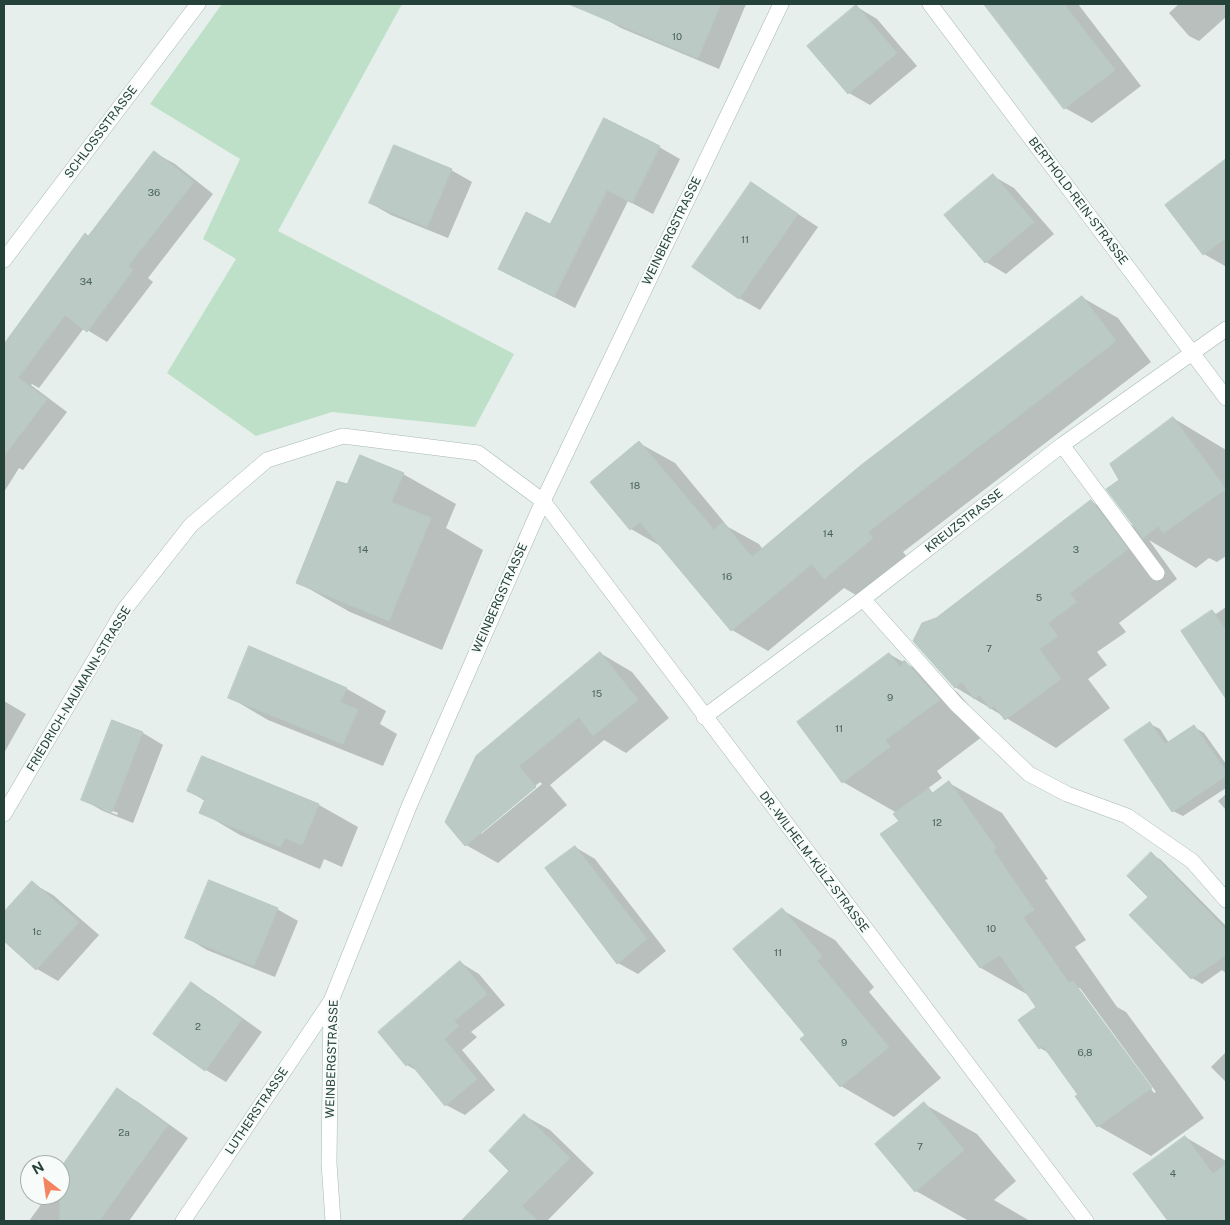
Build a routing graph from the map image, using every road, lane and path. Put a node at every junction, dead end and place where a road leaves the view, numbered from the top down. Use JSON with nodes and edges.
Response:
{"nodes":[{"id":1,"x":198,"y":4,"type":"edge"},
{"id":2,"x":781,"y":4,"type":"edge"},
{"id":3,"x":930,"y":4,"type":"edge"},
{"id":4,"x":4,"y":260,"type":"edge"},
{"id":5,"x":1226,"y":329,"type":"edge"},
{"id":6,"x":1194,"y":354,"type":"junction"},
{"id":7,"x":1226,"y":398,"type":"edge"},
{"id":8,"x":1062,"y":445,"type":"junction"},
{"id":9,"x":543,"y":501,"type":"junction"},
{"id":10,"x":1157,"y":573,"type":"dead end"},
{"id":11,"x":863,"y":600,"type":"junction"},
{"id":12,"x":704,"y":717,"type":"junction"},
{"id":13,"x":4,"y":814,"type":"edge"},
{"id":14,"x":1226,"y":900,"type":"edge"},
{"id":15,"x":331,"y":1001,"type":"junction"},
{"id":16,"x":183,"y":1221,"type":"edge"},
{"id":17,"x":333,"y":1221,"type":"edge"},
{"id":18,"x":1086,"y":1221,"type":"edge"}],
"edges":[{"from":1,"to":4,"type":"street","name":"SCHLOSSSTRASSE"},
{"from":2,"to":9,"type":"street","name":"WEINBERGSTRASSE"},
{"from":3,"to":6,"type":"street","name":"BERTHOLD-REIN-STRASSE"},
{"from":5,"to":6,"type":"street","name":"KREUZSTRASSE"},
{"from":6,"to":7,"type":"street","name":"BERTHOLD-REIN-STRASSE"},
{"from":6,"to":8,"type":"street","name":"KREUZSTRASSE"},
{"from":8,"to":10,"type":"street"},
{"from":8,"to":11,"type":"street","name":"KREUZSTRASSE"},
{"from":9,"to":12,"type":"street","name":"DR.-WILHELM-KÜLZ-STRASSE"},
{"from":9,"to":13,"type":"street","name":"FRIEDRICH-NAUMANN-STRASSE"},
{"from":9,"to":15,"type":"street","name":"WEINBERGSTRASSE"},
{"from":11,"to":12,"type":"street","name":"KREUZSTRASSE"},
{"from":11,"to":14,"type":"street"},
{"from":12,"to":18,"type":"street","name":"DR.-WILHELM-KÜLZ-STRASSE"},
{"from":15,"to":16,"type":"street","name":"LUTHERSTRASSE"},
{"from":15,"to":17,"type":"street","name":"WEINBERGSTRASSE"}]}
